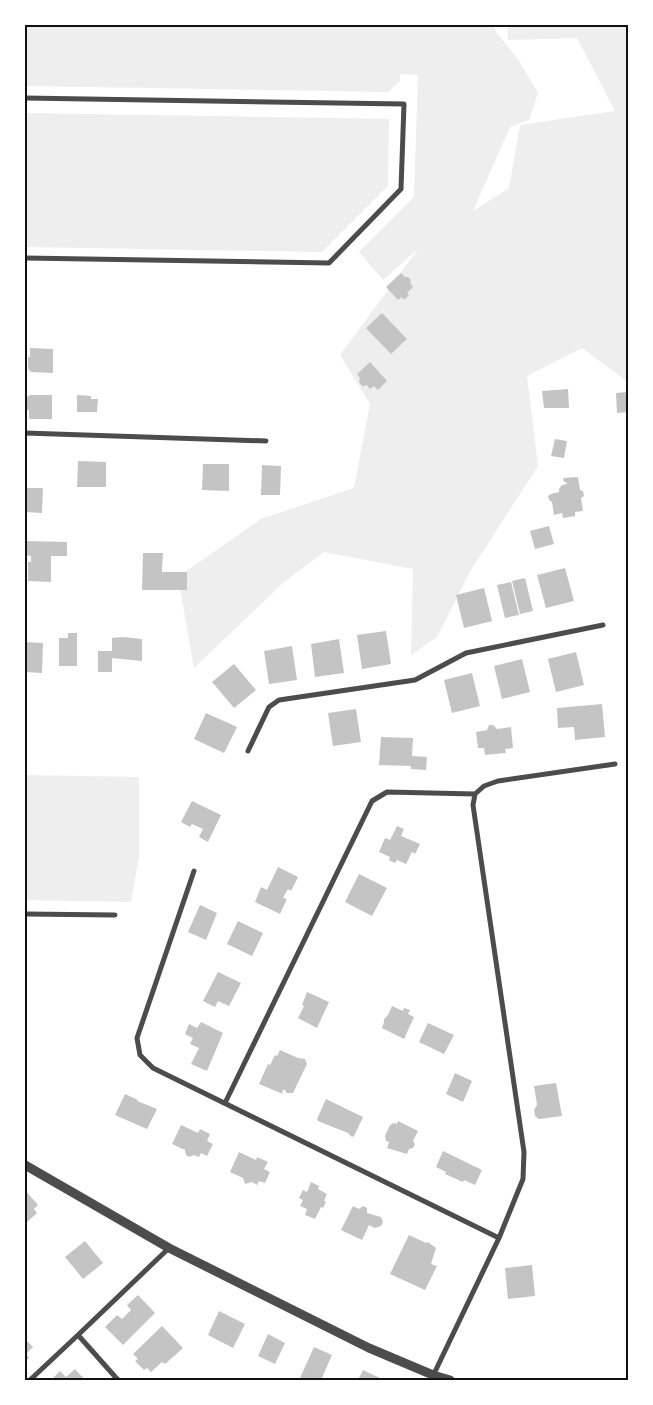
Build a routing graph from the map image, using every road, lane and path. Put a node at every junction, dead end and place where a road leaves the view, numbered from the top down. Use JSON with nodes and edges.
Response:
{"nodes":[{"id":1,"x":25,"y":98,"type":"edge"},
{"id":2,"x":25,"y":258,"type":"edge"},
{"id":3,"x":25,"y":433,"type":"edge"},
{"id":4,"x":266,"y":441,"type":"dead end"},
{"id":5,"x":603,"y":625,"type":"dead end"},
{"id":6,"x":248,"y":751,"type":"dead end"},
{"id":7,"x":615,"y":764,"type":"dead end"},
{"id":8,"x":475,"y":794,"type":"junction"},
{"id":9,"x":194,"y":871,"type":"dead end"},
{"id":10,"x":25,"y":914,"type":"edge"},
{"id":11,"x":115,"y":915,"type":"dead end"},
{"id":12,"x":225,"y":1103,"type":"junction"},
{"id":13,"x":25,"y":1165,"type":"edge"},
{"id":14,"x":499,"y":1238,"type":"junction"},
{"id":15,"x":169,"y":1248,"type":"junction"},
{"id":16,"x":78,"y":1335,"type":"junction"},
{"id":17,"x":432,"y":1377,"type":"edge"},
{"id":18,"x":30,"y":1380,"type":"edge"},
{"id":19,"x":118,"y":1380,"type":"edge"},
{"id":20,"x":450,"y":1380,"type":"edge"}],
"edges":[{"from":1,"to":2,"type":"street"},
{"from":3,"to":4,"type":"street"},
{"from":5,"to":6,"type":"street"},
{"from":7,"to":8,"type":"street"},
{"from":8,"to":12,"type":"street"},
{"from":8,"to":14,"type":"street"},
{"from":9,"to":12,"type":"street"},
{"from":10,"to":11,"type":"street"},
{"from":12,"to":14,"type":"street"},
{"from":13,"to":15,"type":"street"},
{"from":14,"to":17,"type":"street"},
{"from":15,"to":16,"type":"street"},
{"from":15,"to":17,"type":"street"},
{"from":16,"to":18,"type":"street"},
{"from":16,"to":19,"type":"street"},
{"from":17,"to":20,"type":"street"}]}
